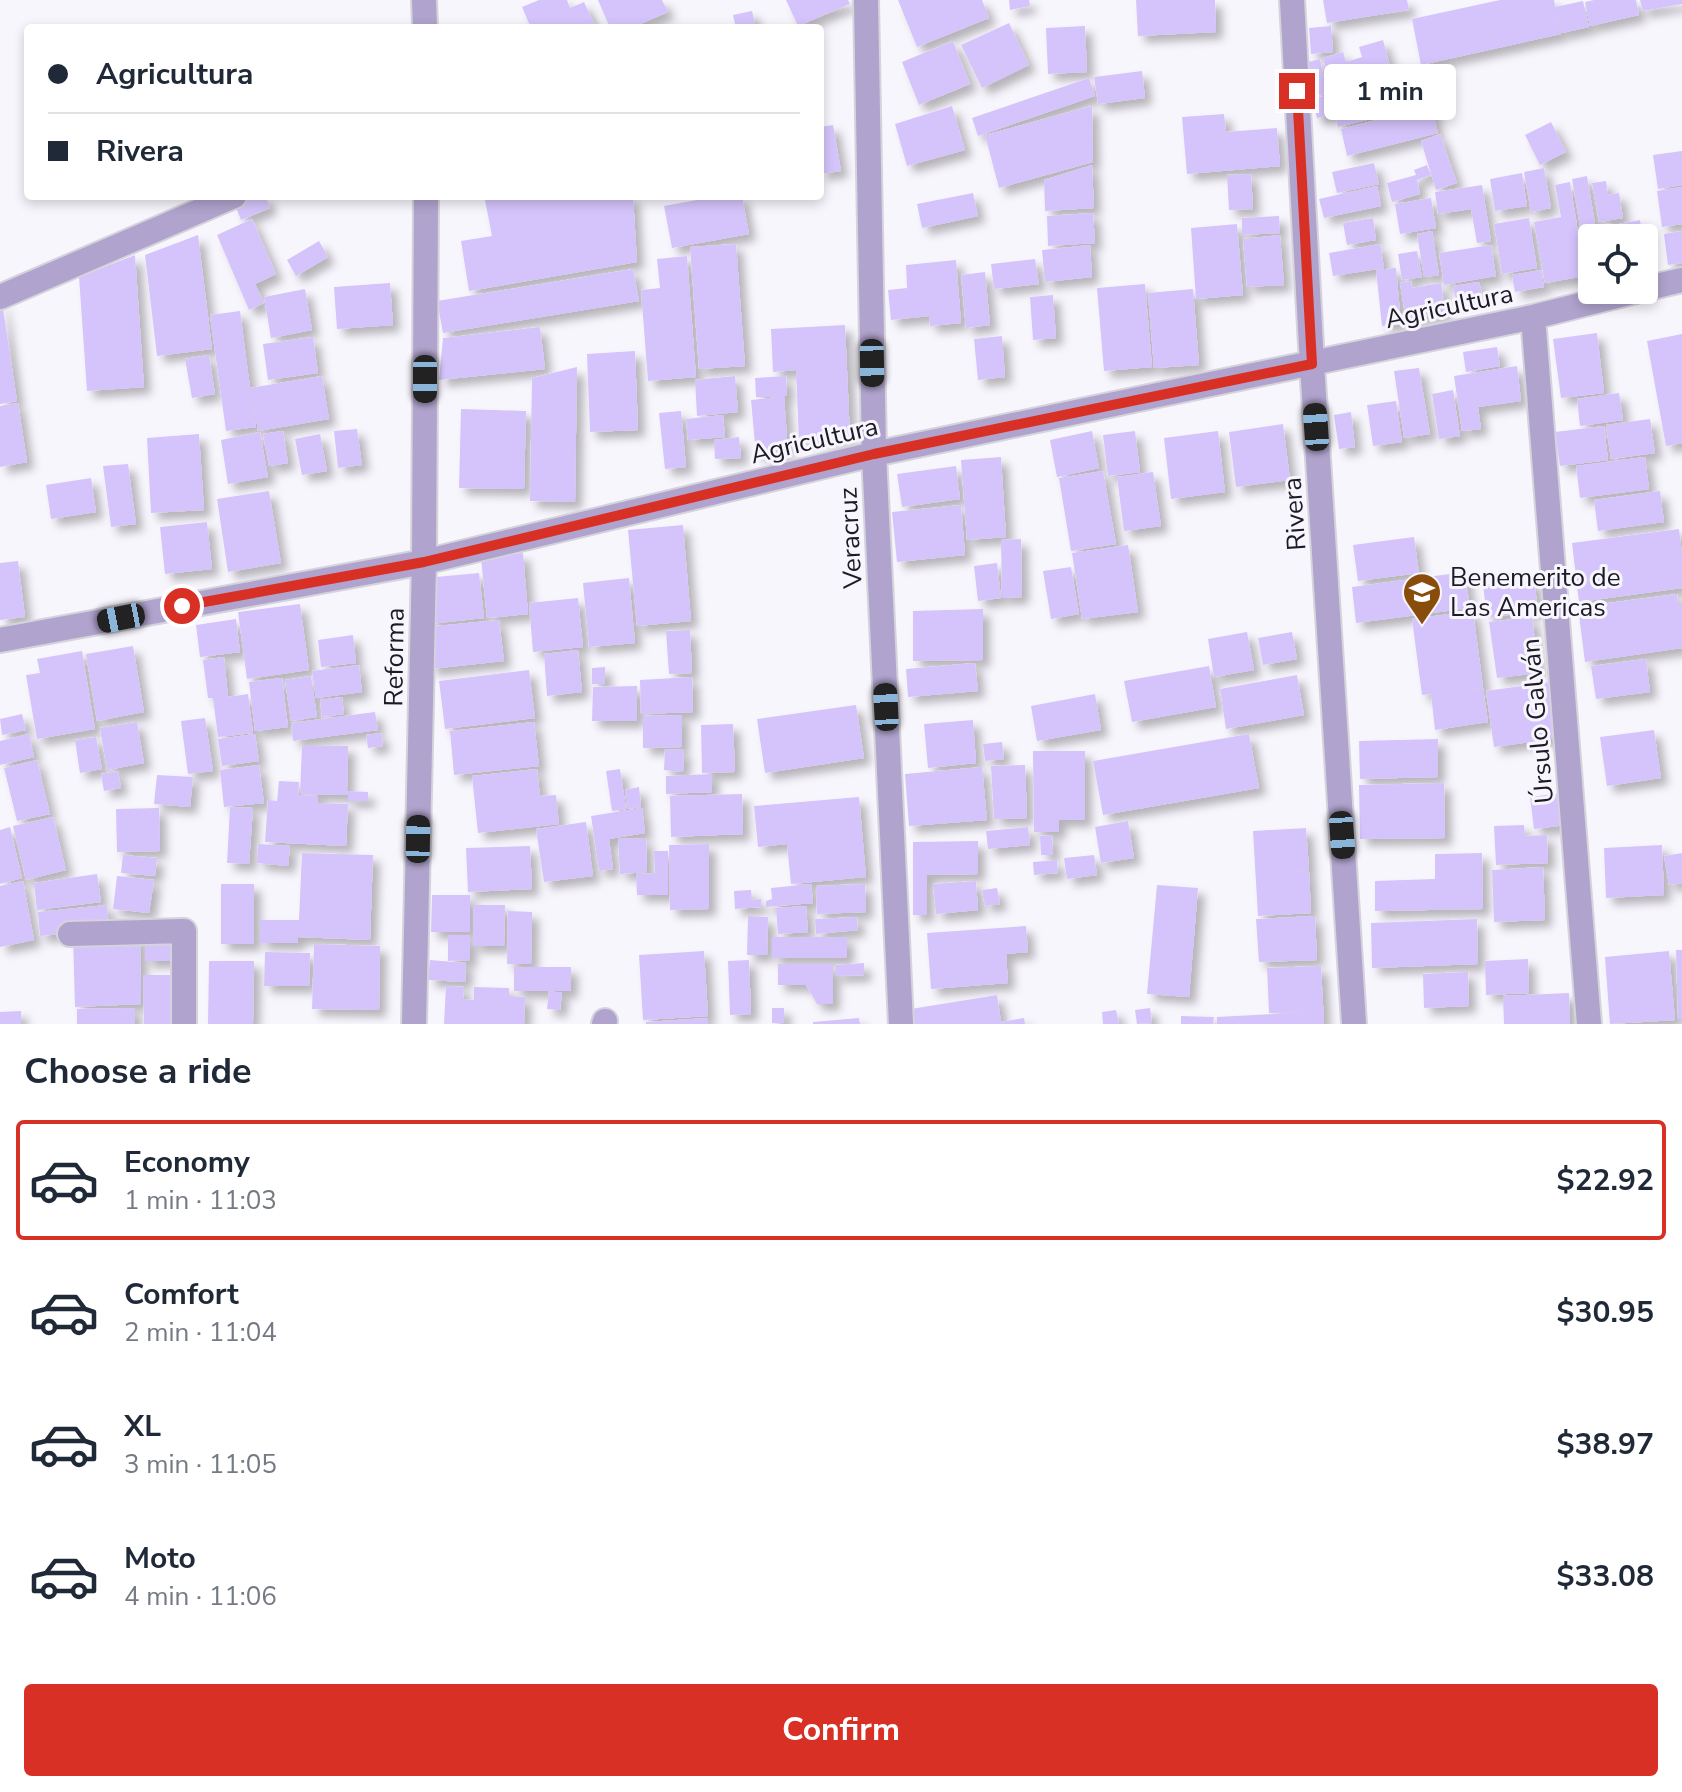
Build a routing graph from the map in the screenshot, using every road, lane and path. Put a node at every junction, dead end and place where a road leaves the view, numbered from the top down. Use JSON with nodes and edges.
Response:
{"nodes":[{"id":1,"x":424,"y":0,"type":"edge"},
{"id":2,"x":866,"y":0,"type":"edge"},
{"id":3,"x":1292,"y":0,"type":"edge"},
{"id":4,"x":425,"y":24,"type":"edge"},
{"id":5,"x":225,"y":200,"type":"edge"},
{"id":6,"x":426,"y":200,"type":"edge"},
{"id":7,"x":1682,"y":280,"type":"edge"},
{"id":8,"x":1658,"y":286,"type":"edge"},
{"id":9,"x":0,"y":297,"type":"edge"},
{"id":10,"x":1585,"y":304,"type":"edge"},
{"id":11,"x":1533,"y":317,"type":"junction"},
{"id":12,"x":1312,"y":364,"type":"junction"},
{"id":13,"x":874,"y":454,"type":"junction"},
{"id":14,"x":424,"y":562,"type":"junction"},
{"id":15,"x":0,"y":640,"type":"edge"},
{"id":16,"x":70,"y":934,"type":"dead end"},
{"id":17,"x":184,"y":1024,"type":"edge"},
{"id":18,"x":414,"y":1024,"type":"edge"},
{"id":19,"x":901,"y":1024,"type":"edge"},
{"id":20,"x":1354,"y":1024,"type":"edge"},
{"id":21,"x":1589,"y":1024,"type":"edge"}],
"edges":[{"from":1,"to":4,"type":"street"},
{"from":2,"to":13,"type":"street","name":"Veracruz"},
{"from":3,"to":12,"type":"street","name":"Rivera"},
{"from":5,"to":9,"type":"street"},
{"from":6,"to":14,"type":"street","name":"Reforma"},
{"from":7,"to":8,"type":"street","name":"Agricultura"},
{"from":10,"to":11,"type":"street","name":"Agricultura"},
{"from":11,"to":12,"type":"street","name":"Agricultura"},
{"from":11,"to":21,"type":"street","name":"Úrsulo Galván"},
{"from":12,"to":13,"type":"street","name":"Agricultura"},
{"from":12,"to":20,"type":"street","name":"Rivera"},
{"from":13,"to":14,"type":"street","name":"Agricultura"},
{"from":13,"to":19,"type":"street","name":"Veracruz"},
{"from":14,"to":15,"type":"street","name":"Agricultura"},
{"from":14,"to":18,"type":"street","name":"Reforma"},
{"from":16,"to":17,"type":"street"}]}
